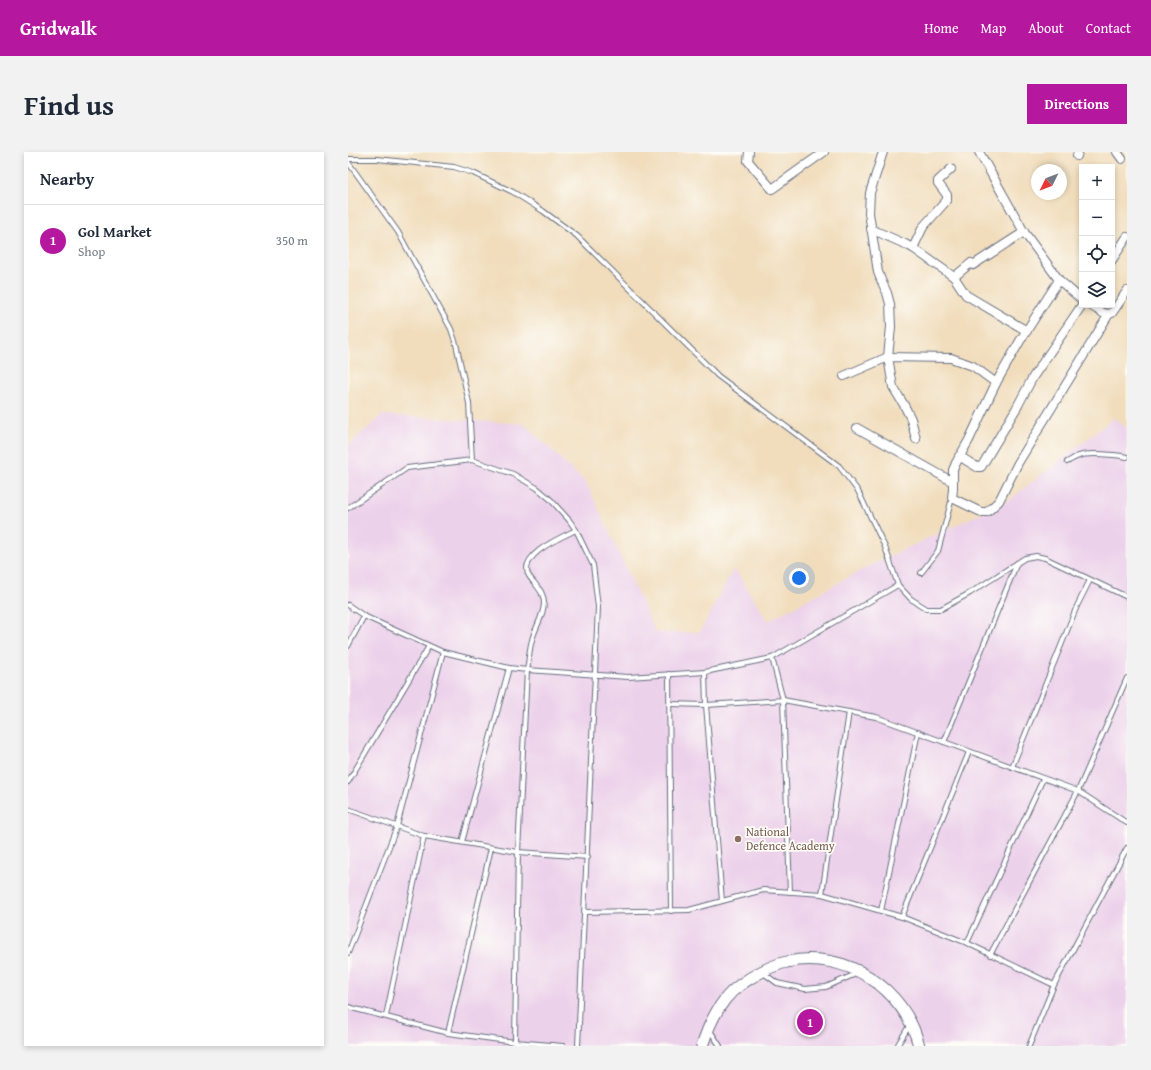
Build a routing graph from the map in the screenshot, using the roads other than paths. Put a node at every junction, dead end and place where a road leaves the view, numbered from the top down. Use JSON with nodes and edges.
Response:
{"nodes":[{"id":1,"x":749,"y":152,"type":"edge"},
{"id":2,"x":824,"y":152,"type":"edge"},
{"id":3,"x":883,"y":152,"type":"edge"},
{"id":4,"x":980,"y":152,"type":"edge"},
{"id":5,"x":348,"y":161,"type":"edge"},
{"id":6,"x":951,"y":169,"type":"dead end"},
{"id":7,"x":871,"y":230,"type":"junction"},
{"id":8,"x":1024,"y":232,"type":"junction"},
{"id":9,"x":1127,"y":237,"type":"edge"},
{"id":10,"x":913,"y":248,"type":"junction"},
{"id":11,"x":1115,"y":255,"type":"edge"},
{"id":12,"x":954,"y":276,"type":"junction"},
{"id":13,"x":1059,"y":280,"type":"junction"},
{"id":14,"x":1127,"y":291,"type":"edge"},
{"id":15,"x":1079,"y":297,"type":"edge"},
{"id":16,"x":1080,"y":308,"type":"edge"},
{"id":17,"x":1095,"y":308,"type":"edge"},
{"id":18,"x":1109,"y":314,"type":"junction"},
{"id":19,"x":1027,"y":330,"type":"junction"},
{"id":20,"x":888,"y":357,"type":"junction"},
{"id":21,"x":844,"y":376,"type":"dead end"},
{"id":22,"x":996,"y":383,"type":"junction"},
{"id":23,"x":857,"y":428,"type":"dead end"},
{"id":24,"x":916,"y":439,"type":"dead end"},
{"id":25,"x":959,"y":456,"type":"junction"},
{"id":26,"x":1127,"y":457,"type":"edge"},
{"id":27,"x":472,"y":460,"type":"junction"},
{"id":28,"x":1067,"y":462,"type":"dead end"},
{"id":29,"x":952,"y":482,"type":"junction"},
{"id":30,"x":952,"y":498,"type":"junction"},
{"id":31,"x":348,"y":508,"type":"edge"},
{"id":32,"x":576,"y":530,"type":"junction"},
{"id":33,"x":1017,"y":562,"type":"junction"},
{"id":34,"x":921,"y":573,"type":"dead end"},
{"id":35,"x":1090,"y":580,"type":"junction"},
{"id":36,"x":898,"y":585,"type":"junction"},
{"id":37,"x":1127,"y":597,"type":"edge"},
{"id":38,"x":349,"y":606,"type":"edge"},
{"id":39,"x":364,"y":616,"type":"junction"},
{"id":40,"x":348,"y":646,"type":"edge"},
{"id":41,"x":429,"y":646,"type":"junction"},
{"id":42,"x":443,"y":652,"type":"junction"},
{"id":43,"x":772,"y":658,"type":"junction"},
{"id":44,"x":508,"y":668,"type":"junction"},
{"id":45,"x":527,"y":670,"type":"junction"},
{"id":46,"x":705,"y":672,"type":"junction"},
{"id":47,"x":669,"y":674,"type":"junction"},
{"id":48,"x":596,"y":675,"type":"junction"},
{"id":49,"x":1127,"y":678,"type":"edge"},
{"id":50,"x":783,"y":700,"type":"junction"},
{"id":51,"x":670,"y":704,"type":"junction"},
{"id":52,"x":706,"y":706,"type":"junction"},
{"id":53,"x":849,"y":712,"type":"junction"},
{"id":54,"x":918,"y":732,"type":"junction"},
{"id":55,"x":944,"y":742,"type":"junction"},
{"id":56,"x":969,"y":752,"type":"junction"},
{"id":57,"x":1012,"y":767,"type":"junction"},
{"id":58,"x":1043,"y":779,"type":"junction"},
{"id":59,"x":348,"y":782,"type":"edge"},
{"id":60,"x":1078,"y":791,"type":"junction"},
{"id":61,"x":348,"y":809,"type":"edge"},
{"id":62,"x":1127,"y":822,"type":"edge"},
{"id":63,"x":397,"y":826,"type":"junction"},
{"id":64,"x":424,"y":836,"type":"junction"},
{"id":65,"x":462,"y":842,"type":"junction"},
{"id":66,"x":491,"y":848,"type":"junction"},
{"id":67,"x":1127,"y":848,"type":"edge"},
{"id":68,"x":518,"y":852,"type":"junction"},
{"id":69,"x":588,"y":857,"type":"junction"},
{"id":70,"x":790,"y":892,"type":"junction"},
{"id":71,"x":822,"y":894,"type":"junction"},
{"id":72,"x":722,"y":901,"type":"junction"},
{"id":73,"x":671,"y":911,"type":"junction"},
{"id":74,"x":881,"y":911,"type":"junction"},
{"id":75,"x":585,"y":912,"type":"junction"},
{"id":76,"x":902,"y":917,"type":"junction"},
{"id":77,"x":967,"y":943,"type":"junction"},
{"id":78,"x":348,"y":953,"type":"edge"},
{"id":79,"x":990,"y":955,"type":"junction"},
{"id":80,"x":761,"y":972,"type":"junction"},
{"id":81,"x":860,"y":972,"type":"junction"},
{"id":82,"x":1054,"y":985,"type":"junction"},
{"id":83,"x":348,"y":1007,"type":"edge"},
{"id":84,"x":386,"y":1016,"type":"junction"},
{"id":85,"x":911,"y":1023,"type":"junction"},
{"id":86,"x":708,"y":1028,"type":"junction"},
{"id":87,"x":448,"y":1033,"type":"junction"},
{"id":88,"x":515,"y":1042,"type":"junction"},
{"id":89,"x":563,"y":1046,"type":"edge"},
{"id":90,"x":578,"y":1046,"type":"edge"},
{"id":91,"x":702,"y":1046,"type":"edge"},
{"id":92,"x":720,"y":1046,"type":"edge"},
{"id":93,"x":897,"y":1046,"type":"edge"},
{"id":94,"x":919,"y":1046,"type":"edge"},
{"id":95,"x":1029,"y":1046,"type":"edge"}],
"edges":[{"from":1,"to":2,"type":"street"},
{"from":3,"to":7,"type":"street"},
{"from":4,"to":8,"type":"street"},
{"from":5,"to":27,"type":"lane"},
{"from":5,"to":36,"type":"lane"},
{"from":6,"to":10,"type":"street"},
{"from":7,"to":10,"type":"street"},
{"from":7,"to":20,"type":"street"},
{"from":8,"to":12,"type":"street"},
{"from":8,"to":13,"type":"street"},
{"from":9,"to":11,"type":"street"},
{"from":10,"to":12,"type":"street"},
{"from":12,"to":19,"type":"street"},
{"from":13,"to":15,"type":"street"},
{"from":13,"to":19,"type":"street"},
{"from":14,"to":18,"type":"street"},
{"from":16,"to":25,"type":"street"},
{"from":17,"to":18,"type":"street"},
{"from":18,"to":30,"type":"street"},
{"from":19,"to":22,"type":"street"},
{"from":20,"to":21,"type":"street"},
{"from":20,"to":22,"type":"street"},
{"from":20,"to":24,"type":"street"},
{"from":22,"to":25,"type":"street"},
{"from":23,"to":29,"type":"street"},
{"from":25,"to":29,"type":"street"},
{"from":26,"to":28,"type":"lane"},
{"from":27,"to":31,"type":"lane"},
{"from":27,"to":32,"type":"lane"},
{"from":29,"to":30,"type":"street"},
{"from":30,"to":34,"type":"lane"},
{"from":32,"to":45,"type":"lane"},
{"from":32,"to":48,"type":"lane"},
{"from":33,"to":35,"type":"lane"},
{"from":33,"to":36,"type":"lane"},
{"from":33,"to":55,"type":"lane"},
{"from":35,"to":37,"type":"lane"},
{"from":35,"to":57,"type":"lane"},
{"from":36,"to":43,"type":"lane"},
{"from":38,"to":39,"type":"lane"},
{"from":39,"to":40,"type":"lane"},
{"from":39,"to":41,"type":"lane"},
{"from":41,"to":42,"type":"lane"},
{"from":41,"to":59,"type":"lane"},
{"from":42,"to":44,"type":"lane"},
{"from":42,"to":63,"type":"lane"},
{"from":43,"to":46,"type":"lane"},
{"from":43,"to":50,"type":"lane"},
{"from":44,"to":45,"type":"lane"},
{"from":44,"to":65,"type":"lane"},
{"from":45,"to":48,"type":"lane"},
{"from":45,"to":68,"type":"lane"},
{"from":46,"to":47,"type":"lane"},
{"from":46,"to":52,"type":"lane"},
{"from":47,"to":48,"type":"lane"},
{"from":47,"to":51,"type":"lane"},
{"from":48,"to":69,"type":"lane"},
{"from":49,"to":60,"type":"lane"},
{"from":50,"to":52,"type":"lane"},
{"from":50,"to":53,"type":"lane"},
{"from":50,"to":70,"type":"lane"},
{"from":51,"to":52,"type":"lane"},
{"from":51,"to":73,"type":"lane"},
{"from":52,"to":72,"type":"lane"},
{"from":53,"to":54,"type":"lane"},
{"from":53,"to":71,"type":"lane"},
{"from":54,"to":55,"type":"lane"},
{"from":54,"to":74,"type":"lane"},
{"from":55,"to":56,"type":"lane"},
{"from":56,"to":57,"type":"lane"},
{"from":56,"to":76,"type":"lane"},
{"from":57,"to":58,"type":"lane"},
{"from":58,"to":60,"type":"lane"},
{"from":58,"to":77,"type":"lane"},
{"from":60,"to":62,"type":"lane"},
{"from":60,"to":79,"type":"lane"},
{"from":61,"to":63,"type":"lane"},
{"from":63,"to":64,"type":"lane"},
{"from":63,"to":78,"type":"lane"},
{"from":64,"to":65,"type":"lane"},
{"from":64,"to":84,"type":"lane"},
{"from":65,"to":66,"type":"lane"},
{"from":66,"to":68,"type":"lane"},
{"from":66,"to":87,"type":"lane"},
{"from":67,"to":82,"type":"lane"},
{"from":68,"to":69,"type":"lane"},
{"from":68,"to":88,"type":"lane"},
{"from":69,"to":75,"type":"lane"},
{"from":70,"to":71,"type":"lane"},
{"from":70,"to":72,"type":"lane"},
{"from":71,"to":74,"type":"lane"},
{"from":72,"to":73,"type":"lane"},
{"from":73,"to":75,"type":"lane"},
{"from":74,"to":76,"type":"lane"},
{"from":75,"to":90,"type":"lane"},
{"from":76,"to":77,"type":"lane"},
{"from":77,"to":79,"type":"lane"},
{"from":79,"to":82,"type":"lane"},
{"from":80,"to":81,"type":"street"},
{"from":80,"to":81,"type":"lane"},
{"from":80,"to":86,"type":"street"},
{"from":81,"to":85,"type":"street"},
{"from":82,"to":95,"type":"lane"},
{"from":83,"to":84,"type":"lane"},
{"from":84,"to":87,"type":"lane"},
{"from":85,"to":93,"type":"lane"},
{"from":85,"to":94,"type":"street"},
{"from":86,"to":91,"type":"street"},
{"from":86,"to":92,"type":"lane"},
{"from":87,"to":88,"type":"lane"},
{"from":88,"to":89,"type":"lane"}]}
